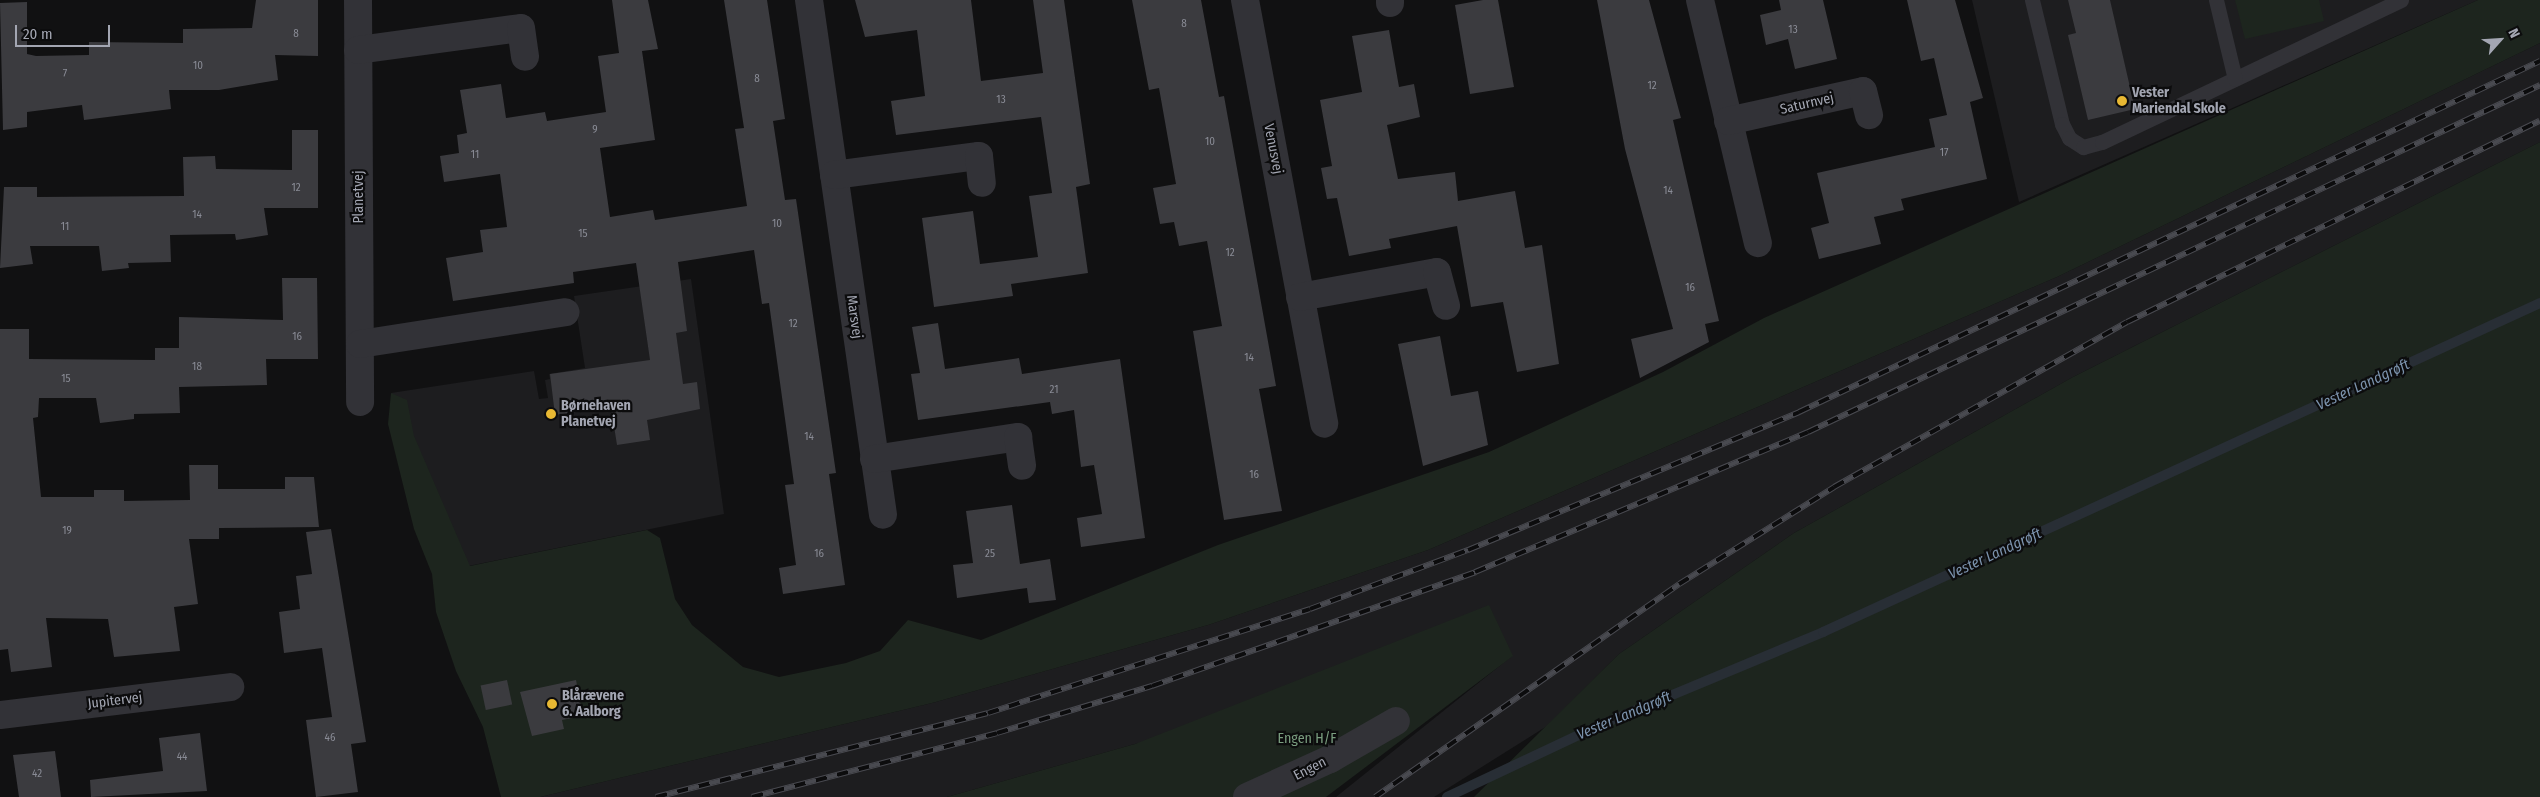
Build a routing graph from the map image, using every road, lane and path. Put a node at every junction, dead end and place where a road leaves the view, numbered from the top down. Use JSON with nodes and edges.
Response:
{"nodes":[{"id":1,"x":358,"y":0,"type":"edge"},
{"id":2,"x":810,"y":0,"type":"edge"},
{"id":3,"x":1245,"y":0,"type":"edge"},
{"id":4,"x":1700,"y":0,"type":"edge"},
{"id":5,"x":2032,"y":0,"type":"edge"},
{"id":6,"x":2216,"y":0,"type":"edge"},
{"id":7,"x":2400,"y":0,"type":"edge"},
{"id":8,"x":358,"y":50,"type":"junction"},
{"id":9,"x":525,"y":57,"type":"dead end"},
{"id":10,"x":2235,"y":79,"type":"junction"},
{"id":11,"x":1869,"y":115,"type":"dead end"},
{"id":12,"x":1728,"y":121,"type":"junction"},
{"id":13,"x":834,"y":175,"type":"junction"},
{"id":14,"x":982,"y":183,"type":"dead end"},
{"id":15,"x":1758,"y":243,"type":"dead end"},
{"id":16,"x":1300,"y":297,"type":"junction"},
{"id":17,"x":1446,"y":306,"type":"dead end"},
{"id":18,"x":566,"y":312,"type":"dead end"},
{"id":19,"x":360,"y":344,"type":"junction"},
{"id":20,"x":360,"y":402,"type":"dead end"},
{"id":21,"x":1324,"y":424,"type":"dead end"},
{"id":22,"x":874,"y":459,"type":"junction"},
{"id":23,"x":1022,"y":466,"type":"dead end"},
{"id":24,"x":883,"y":515,"type":"dead end"},
{"id":25,"x":230,"y":687,"type":"dead end"},
{"id":26,"x":0,"y":715,"type":"edge"},
{"id":27,"x":1396,"y":721,"type":"dead end"},
{"id":28,"x":1248,"y":797,"type":"edge"}],
"edges":[{"from":1,"to":8,"type":"street","name":"Planetvej"},
{"from":2,"to":13,"type":"street","name":"Marsvej"},
{"from":3,"to":16,"type":"street","name":"Venusvej"},
{"from":4,"to":12,"type":"street"},
{"from":5,"to":10,"type":"lane"},
{"from":6,"to":10,"type":"lane"},
{"from":7,"to":10,"type":"lane"},
{"from":8,"to":9,"type":"street"},
{"from":8,"to":19,"type":"street","name":"Planetvej"},
{"from":11,"to":12,"type":"street","name":"Saturnvej"},
{"from":12,"to":15,"type":"street"},
{"from":13,"to":14,"type":"street"},
{"from":13,"to":22,"type":"street","name":"Marsvej"},
{"from":16,"to":17,"type":"street"},
{"from":16,"to":21,"type":"street","name":"Venusvej"},
{"from":18,"to":19,"type":"street"},
{"from":19,"to":20,"type":"street","name":"Planetvej"},
{"from":22,"to":23,"type":"street"},
{"from":22,"to":24,"type":"street","name":"Marsvej"},
{"from":25,"to":26,"type":"street","name":"Jupitervej"},
{"from":27,"to":28,"type":"street","name":"Engen"}]}
